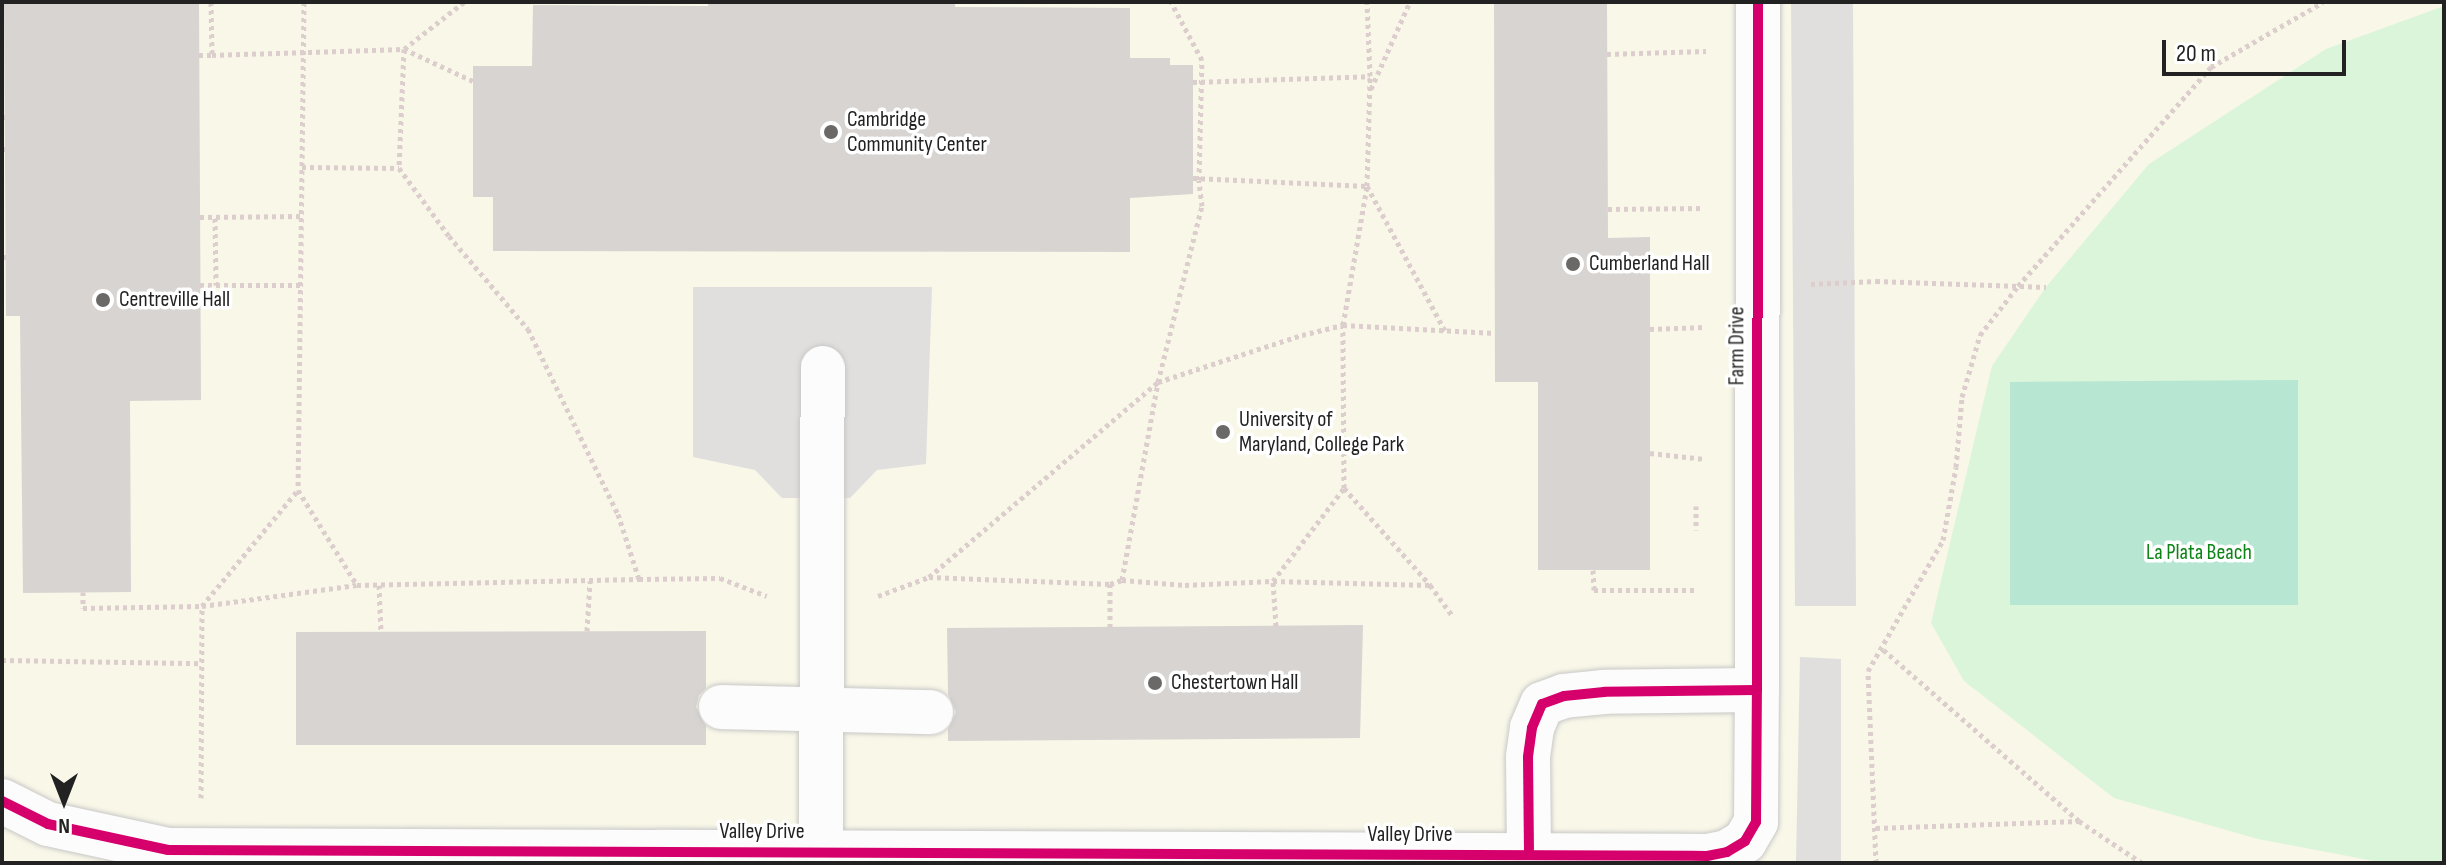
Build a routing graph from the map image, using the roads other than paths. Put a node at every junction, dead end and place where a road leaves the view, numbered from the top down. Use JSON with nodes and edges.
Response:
{"nodes":[{"id":1,"x":1758,"y":2,"type":"edge"},
{"id":2,"x":823,"y":368,"type":"dead end"},
{"id":3,"x":1757,"y":690,"type":"junction"},
{"id":4,"x":721,"y":707,"type":"dead end"},
{"id":5,"x":821,"y":710,"type":"junction"},
{"id":6,"x":931,"y":712,"type":"dead end"},
{"id":7,"x":2,"y":801,"type":"edge"},
{"id":8,"x":821,"y":852,"type":"junction"},
{"id":9,"x":1529,"y":855,"type":"junction"}],
"edges":[{"from":1,"to":3,"type":"street","name":"Farm Drive"},
{"from":2,"to":5,"type":"street"},
{"from":3,"to":9,"type":"street"},
{"from":3,"to":9,"type":"street","name":"Valley Drive"},
{"from":4,"to":5,"type":"street"},
{"from":5,"to":6,"type":"street"},
{"from":5,"to":8,"type":"street"},
{"from":7,"to":8,"type":"street","name":"Valley Drive"},
{"from":8,"to":9,"type":"street","name":"Valley Drive"}]}
